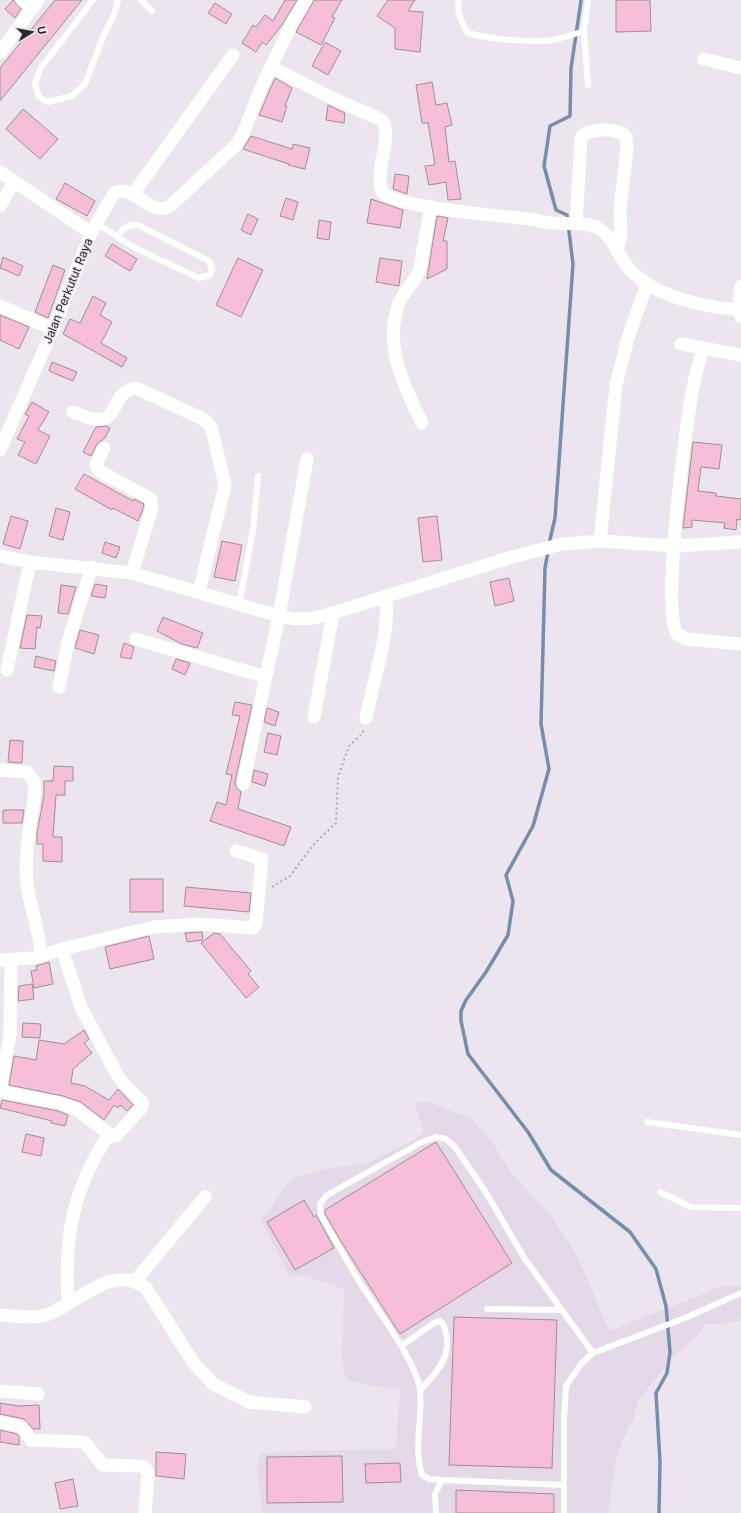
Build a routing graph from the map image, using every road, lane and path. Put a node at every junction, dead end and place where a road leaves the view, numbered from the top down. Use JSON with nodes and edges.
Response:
{"nodes":[{"id":1,"x":93,"y":0,"type":"edge"},
{"id":2,"x":118,"y":0,"type":"edge"},
{"id":3,"x":141,"y":0,"type":"edge"},
{"id":4,"x":306,"y":0,"type":"edge"},
{"id":5,"x":460,"y":0,"type":"edge"},
{"id":6,"x":588,"y":0,"type":"edge"},
{"id":7,"x":31,"y":3,"type":"edge"},
{"id":8,"x":152,"y":11,"type":"dead end"},
{"id":9,"x":584,"y":32,"type":"junction"},
{"id":10,"x":0,"y":53,"type":"edge"},
{"id":11,"x":233,"y":55,"type":"dead end"},
{"id":12,"x":704,"y":60,"type":"dead end"},
{"id":13,"x":271,"y":67,"type":"junction"},
{"id":14,"x":741,"y":68,"type":"edge"},
{"id":15,"x":588,"y":85,"type":"dead end"},
{"id":16,"x":0,"y":172,"type":"edge"},
{"id":17,"x":14,"y":181,"type":"junction"},
{"id":18,"x":133,"y":194,"type":"junction"},
{"id":19,"x":0,"y":206,"type":"edge"},
{"id":20,"x":431,"y":206,"type":"junction"},
{"id":21,"x":574,"y":224,"type":"junction"},
{"id":22,"x":94,"y":228,"type":"junction"},
{"id":23,"x":118,"y":237,"type":"junction"},
{"id":24,"x":618,"y":251,"type":"junction"},
{"id":25,"x":647,"y":284,"type":"junction"},
{"id":26,"x":741,"y":286,"type":"edge"},
{"id":27,"x":0,"y":306,"type":"edge"},
{"id":28,"x":740,"y":313,"type":"edge"},
{"id":29,"x":53,"y":329,"type":"junction"},
{"id":30,"x":681,"y":344,"type":"dead end"},
{"id":31,"x":703,"y":348,"type":"junction"},
{"id":32,"x":741,"y":355,"type":"edge"},
{"id":33,"x":73,"y":412,"type":"dead end"},
{"id":34,"x":422,"y":423,"type":"dead end"},
{"id":35,"x":104,"y":448,"type":"dead end"},
{"id":36,"x":0,"y":450,"type":"edge"},
{"id":37,"x":306,"y":459,"type":"dead end"},
{"id":38,"x":258,"y":476,"type":"dead end"},
{"id":39,"x":600,"y":541,"type":"junction"},
{"id":40,"x":741,"y":542,"type":"edge"},
{"id":41,"x":674,"y":546,"type":"junction"},
{"id":42,"x":0,"y":556,"type":"edge"},
{"id":43,"x":30,"y":562,"type":"junction"},
{"id":44,"x":92,"y":568,"type":"junction"},
{"id":45,"x":132,"y":573,"type":"junction"},
{"id":46,"x":199,"y":592,"type":"junction"},
{"id":47,"x":385,"y":596,"type":"junction"},
{"id":48,"x":239,"y":605,"type":"junction"},
{"id":49,"x":333,"y":613,"type":"junction"},
{"id":50,"x":279,"y":616,"type":"junction"},
{"id":51,"x":136,"y":639,"type":"dead end"},
{"id":52,"x":741,"y":644,"type":"edge"},
{"id":53,"x":7,"y":670,"type":"dead end"},
{"id":54,"x":266,"y":677,"type":"junction"},
{"id":55,"x":58,"y":687,"type":"dead end"},
{"id":56,"x":314,"y":717,"type":"dead end"},
{"id":57,"x":366,"y":718,"type":"joint"},
{"id":58,"x":0,"y":770,"type":"edge"},
{"id":59,"x":243,"y":784,"type":"dead end"},
{"id":60,"x":236,"y":851,"type":"dead end"},
{"id":61,"x":259,"y":893,"type":"junction"},
{"id":62,"x":62,"y":949,"type":"junction"},
{"id":63,"x":41,"y":956,"type":"junction"},
{"id":64,"x":6,"y":960,"type":"edge"},
{"id":65,"x":0,"y":1090,"type":"edge"},
{"id":66,"x":647,"y":1122,"type":"dead end"},
{"id":67,"x":741,"y":1134,"type":"edge"},
{"id":68,"x":108,"y":1136,"type":"junction"},
{"id":69,"x":660,"y":1192,"type":"dead end"},
{"id":70,"x":204,"y":1197,"type":"dead end"},
{"id":71,"x":741,"y":1208,"type":"edge"},
{"id":72,"x":135,"y":1281,"type":"junction"},
{"id":73,"x":741,"y":1293,"type":"edge"},
{"id":74,"x":68,"y":1304,"type":"junction"},
{"id":75,"x":487,"y":1309,"type":"dead end"},
{"id":76,"x":561,"y":1310,"type":"junction"},
{"id":77,"x":0,"y":1315,"type":"edge"},
{"id":78,"x":401,"y":1346,"type":"junction"},
{"id":79,"x":593,"y":1353,"type":"junction"},
{"id":80,"x":420,"y":1390,"type":"junction"},
{"id":81,"x":0,"y":1391,"type":"edge"},
{"id":82,"x":38,"y":1394,"type":"dead end"},
{"id":83,"x":305,"y":1407,"type":"dead end"},
{"id":84,"x":0,"y":1422,"type":"edge"},
{"id":85,"x":442,"y":1480,"type":"junction"},
{"id":86,"x":564,"y":1485,"type":"junction"},
{"id":87,"x":145,"y":1513,"type":"edge"},
{"id":88,"x":436,"y":1513,"type":"edge"},
{"id":89,"x":564,"y":1513,"type":"edge"}],
"edges":[{"from":1,"to":2,"type":"lane"},
{"from":3,"to":8,"type":"lane"},
{"from":4,"to":13,"type":"street"},
{"from":5,"to":9,"type":"lane"},
{"from":6,"to":9,"type":"lane"},
{"from":7,"to":10,"type":"street"},
{"from":9,"to":15,"type":"lane"},
{"from":11,"to":18,"type":"street"},
{"from":12,"to":14,"type":"street"},
{"from":13,"to":18,"type":"street"},
{"from":13,"to":20,"type":"street"},
{"from":16,"to":17,"type":"street","name":"Jalan Perkutut Raya"},
{"from":17,"to":19,"type":"street"},
{"from":17,"to":22,"type":"street","name":"Jalan Perkutut Raya"},
{"from":18,"to":22,"type":"street"},
{"from":20,"to":21,"type":"street"},
{"from":20,"to":34,"type":"street"},
{"from":21,"to":24,"type":"street"},
{"from":21,"to":24,"type":"street"},
{"from":22,"to":23,"type":"lane"},
{"from":22,"to":29,"type":"street","name":"Jalan Perkutut Raya"},
{"from":23,"to":23,"type":"lane"},
{"from":24,"to":25,"type":"street"},
{"from":25,"to":28,"type":"street"},
{"from":25,"to":39,"type":"street"},
{"from":26,"to":28,"type":"street"},
{"from":27,"to":29,"type":"street"},
{"from":29,"to":36,"type":"street","name":"Jalan Perkutut Raya"},
{"from":30,"to":31,"type":"street"},
{"from":31,"to":32,"type":"street"},
{"from":31,"to":41,"type":"street"},
{"from":33,"to":46,"type":"street"},
{"from":35,"to":45,"type":"street"},
{"from":37,"to":50,"type":"street"},
{"from":38,"to":48,"type":"lane"},
{"from":39,"to":41,"type":"street"},
{"from":39,"to":47,"type":"street"},
{"from":40,"to":41,"type":"street"},
{"from":41,"to":52,"type":"street"},
{"from":42,"to":43,"type":"street"},
{"from":43,"to":44,"type":"street"},
{"from":43,"to":53,"type":"street"},
{"from":44,"to":45,"type":"street"},
{"from":44,"to":55,"type":"street"},
{"from":45,"to":46,"type":"street"},
{"from":46,"to":48,"type":"street"},
{"from":47,"to":49,"type":"street"},
{"from":47,"to":57,"type":"street"},
{"from":48,"to":50,"type":"street"},
{"from":49,"to":50,"type":"street"},
{"from":49,"to":56,"type":"street"},
{"from":50,"to":54,"type":"street"},
{"from":51,"to":54,"type":"street"},
{"from":54,"to":59,"type":"street"},
{"from":57,"to":61,"type":"path"},
{"from":58,"to":63,"type":"street"},
{"from":60,"to":61,"type":"street"},
{"from":61,"to":62,"type":"street"},
{"from":62,"to":63,"type":"street"},
{"from":62,"to":68,"type":"street"},
{"from":63,"to":64,"type":"street"},
{"from":64,"to":65,"type":"street"},
{"from":65,"to":68,"type":"street"},
{"from":66,"to":67,"type":"lane"},
{"from":68,"to":74,"type":"street"},
{"from":69,"to":71,"type":"lane"},
{"from":70,"to":72,"type":"street"},
{"from":72,"to":74,"type":"street"},
{"from":72,"to":83,"type":"street"},
{"from":73,"to":79,"type":"lane"},
{"from":74,"to":77,"type":"street"},
{"from":75,"to":76,"type":"lane"},
{"from":76,"to":78,"type":"lane"},
{"from":76,"to":79,"type":"lane"},
{"from":78,"to":80,"type":"lane"},
{"from":78,"to":80,"type":"lane"},
{"from":79,"to":86,"type":"lane"},
{"from":80,"to":85,"type":"lane"},
{"from":81,"to":82,"type":"street"},
{"from":84,"to":87,"type":"street"},
{"from":85,"to":86,"type":"lane"},
{"from":85,"to":88,"type":"lane"},
{"from":86,"to":89,"type":"lane"}]}
